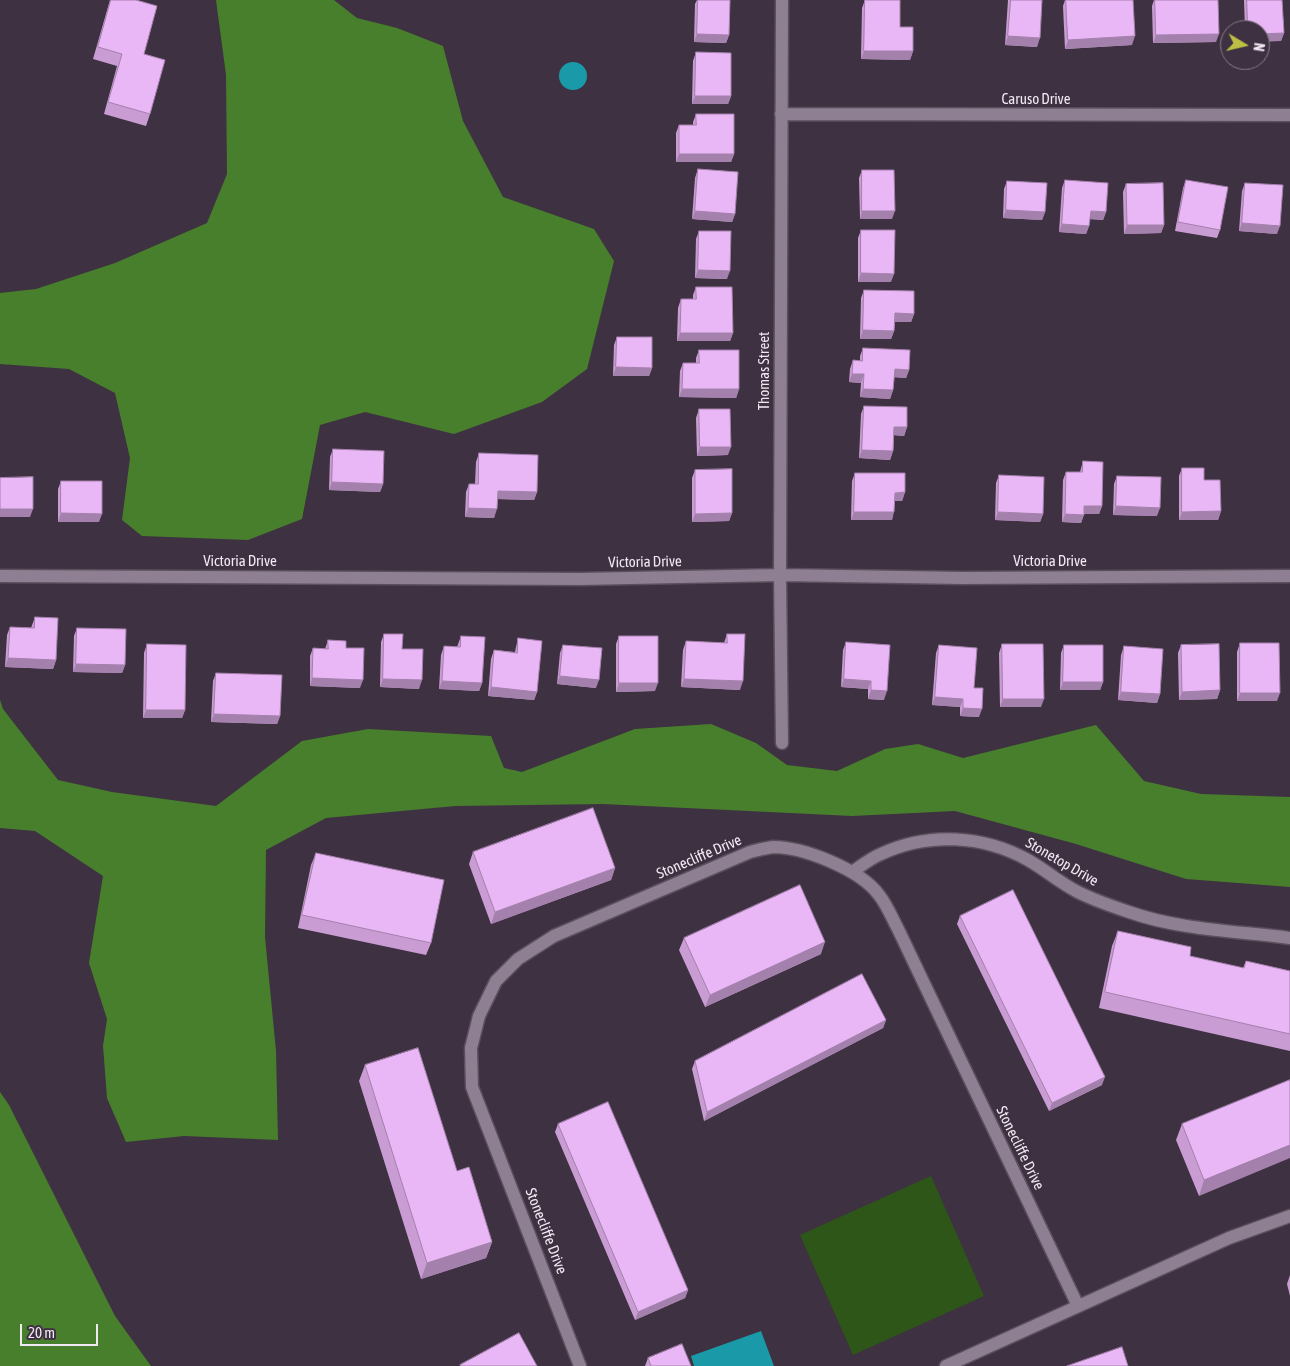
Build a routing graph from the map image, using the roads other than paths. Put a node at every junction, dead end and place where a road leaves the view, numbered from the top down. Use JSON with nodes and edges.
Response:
{"nodes":[{"id":1,"x":782,"y":0,"type":"edge"},
{"id":2,"x":781,"y":114,"type":"junction"},
{"id":3,"x":1290,"y":115,"type":"edge"},
{"id":4,"x":780,"y":575,"type":"junction"},
{"id":5,"x":0,"y":576,"type":"edge"},
{"id":6,"x":1290,"y":576,"type":"edge"},
{"id":7,"x":782,"y":742,"type":"dead end"},
{"id":8,"x":852,"y":872,"type":"junction"},
{"id":9,"x":1290,"y":938,"type":"edge"},
{"id":10,"x":1290,"y":1216,"type":"edge"},
{"id":11,"x":1078,"y":1306,"type":"junction"},
{"id":12,"x":580,"y":1366,"type":"edge"},
{"id":13,"x":946,"y":1366,"type":"edge"}],
"edges":[{"from":1,"to":2,"type":"street","name":"Thomas Street"},
{"from":2,"to":3,"type":"street","name":"Caruso Drive"},
{"from":2,"to":4,"type":"street","name":"Thomas Street"},
{"from":4,"to":5,"type":"street","name":"Victoria Drive"},
{"from":4,"to":6,"type":"street","name":"Victoria Drive"},
{"from":4,"to":7,"type":"street","name":"Thomas Street"},
{"from":8,"to":9,"type":"street","name":"Stonetop Drive"},
{"from":8,"to":11,"type":"street","name":"Stonecliffe Drive"},
{"from":8,"to":12,"type":"street","name":"Stonecliffe Drive"},
{"from":10,"to":11,"type":"street"},
{"from":11,"to":13,"type":"street"}]}
